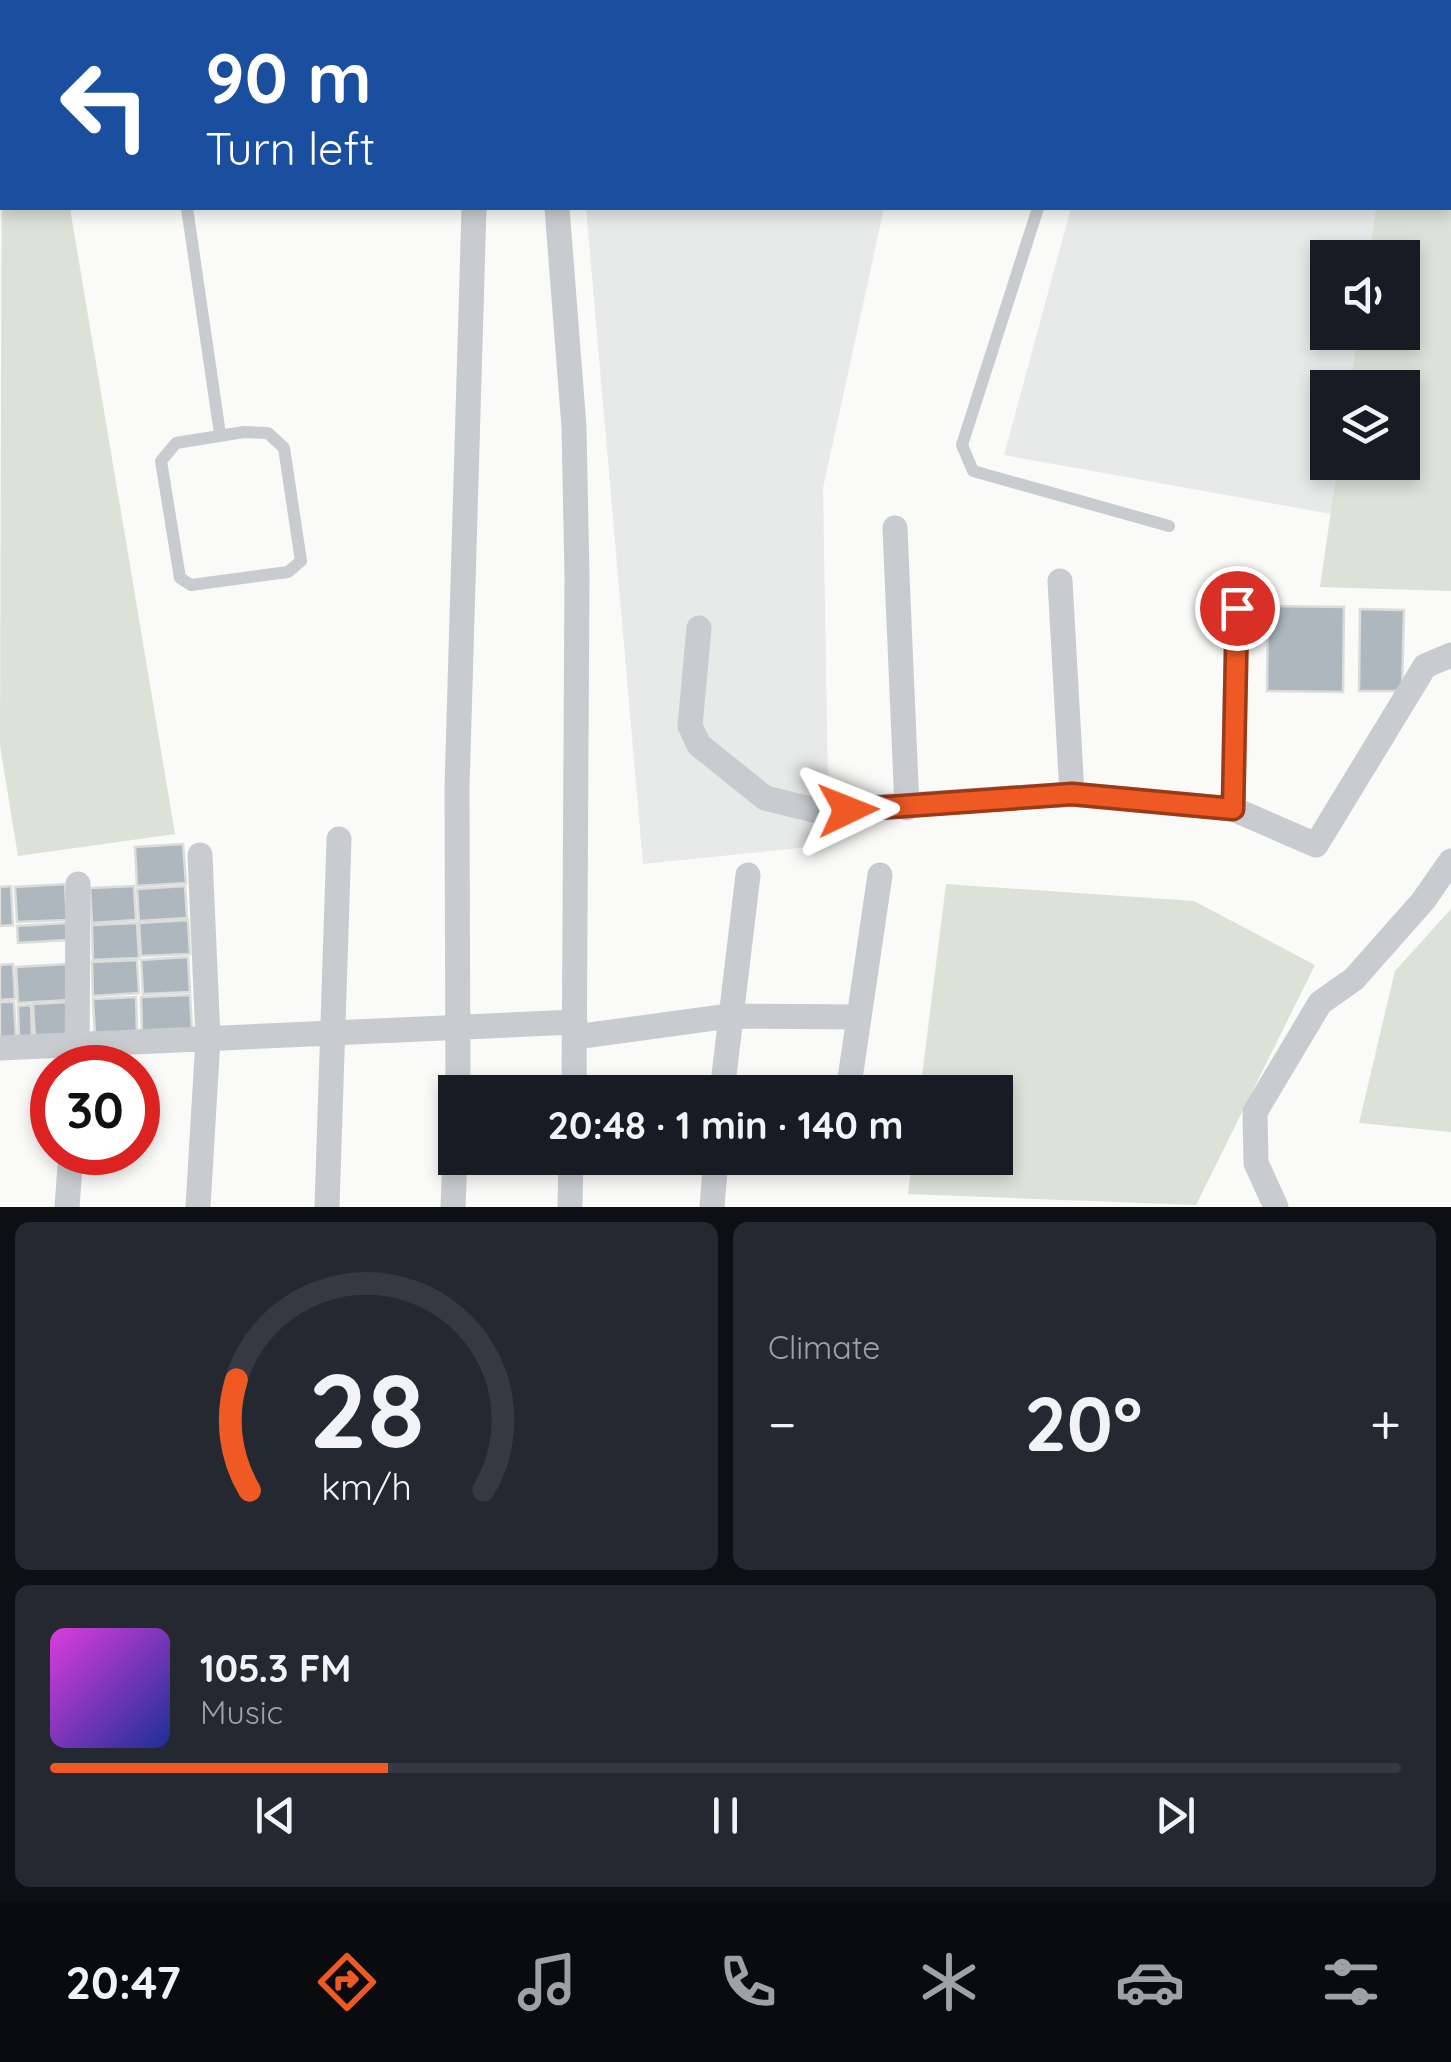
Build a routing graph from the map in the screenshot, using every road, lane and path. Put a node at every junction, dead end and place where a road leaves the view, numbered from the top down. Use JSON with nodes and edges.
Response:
{"nodes":[{"id":1,"x":188,"y":210,"type":"edge"},
{"id":2,"x":474,"y":210,"type":"edge"},
{"id":3,"x":557,"y":210,"type":"edge"},
{"id":4,"x":1037,"y":210,"type":"edge"},
{"id":5,"x":220,"y":434,"type":"junction"},
{"id":6,"x":1169,"y":526,"type":"dead end"},
{"id":7,"x":895,"y":528,"type":"dead end"},
{"id":8,"x":1060,"y":581,"type":"dead end"},
{"id":9,"x":1237,"y":608,"type":"dead end"},
{"id":10,"x":699,"y":628,"type":"dead end"},
{"id":11,"x":1451,"y":655,"type":"edge"},
{"id":12,"x":1072,"y":794,"type":"junction"},
{"id":13,"x":907,"y":808,"type":"junction"},
{"id":14,"x":1233,"y":809,"type":"junction"},
{"id":15,"x":338,"y":839,"type":"dead end"},
{"id":16,"x":200,"y":855,"type":"dead end"},
{"id":17,"x":1451,"y":861,"type":"edge"},
{"id":18,"x":748,"y":875,"type":"dead end"},
{"id":19,"x":880,"y":875,"type":"dead end"},
{"id":20,"x":78,"y":884,"type":"dead end"},
{"id":21,"x":728,"y":1016,"type":"junction"},
{"id":22,"x":857,"y":1018,"type":"junction"},
{"id":23,"x":461,"y":1028,"type":"junction"},
{"id":24,"x":575,"y":1029,"type":"junction"},
{"id":25,"x":331,"y":1034,"type":"junction"},
{"id":26,"x":208,"y":1039,"type":"junction"},
{"id":27,"x":78,"y":1045,"type":"edge"},
{"id":28,"x":160,"y":1045,"type":"edge"},
{"id":29,"x":0,"y":1048,"type":"edge"},
{"id":30,"x":30,"y":1051,"type":"edge"},
{"id":31,"x":459,"y":1075,"type":"edge"},
{"id":32,"x":574,"y":1075,"type":"edge"},
{"id":33,"x":723,"y":1075,"type":"edge"},
{"id":34,"x":850,"y":1075,"type":"edge"},
{"id":35,"x":69,"y":1175,"type":"edge"},
{"id":36,"x":454,"y":1175,"type":"edge"},
{"id":37,"x":571,"y":1175,"type":"edge"},
{"id":38,"x":715,"y":1175,"type":"edge"},
{"id":39,"x":67,"y":1207,"type":"edge"},
{"id":40,"x":198,"y":1207,"type":"edge"},
{"id":41,"x":327,"y":1207,"type":"edge"},
{"id":42,"x":453,"y":1207,"type":"edge"},
{"id":43,"x":570,"y":1207,"type":"edge"},
{"id":44,"x":712,"y":1207,"type":"edge"},
{"id":45,"x":1276,"y":1207,"type":"edge"}],
"edges":[{"from":1,"to":5,"type":"lane"},
{"from":2,"to":23,"type":"street"},
{"from":3,"to":24,"type":"street"},
{"from":4,"to":6,"type":"lane"},
{"from":5,"to":5,"type":"lane"},
{"from":7,"to":13,"type":"street"},
{"from":8,"to":12,"type":"street"},
{"from":9,"to":14,"type":"street"},
{"from":10,"to":13,"type":"street"},
{"from":11,"to":14,"type":"street"},
{"from":12,"to":13,"type":"street"},
{"from":12,"to":14,"type":"street"},
{"from":15,"to":25,"type":"street"},
{"from":16,"to":26,"type":"street"},
{"from":17,"to":45,"type":"street"},
{"from":18,"to":21,"type":"street"},
{"from":19,"to":22,"type":"street"},
{"from":20,"to":27,"type":"street"},
{"from":21,"to":22,"type":"street"},
{"from":21,"to":24,"type":"street"},
{"from":21,"to":33,"type":"street"},
{"from":22,"to":34,"type":"street"},
{"from":23,"to":24,"type":"street"},
{"from":23,"to":25,"type":"street"},
{"from":23,"to":31,"type":"street"},
{"from":24,"to":32,"type":"street"},
{"from":25,"to":26,"type":"street"},
{"from":25,"to":41,"type":"street"},
{"from":26,"to":28,"type":"street"},
{"from":26,"to":40,"type":"street"},
{"from":29,"to":30,"type":"street"},
{"from":35,"to":39,"type":"street"},
{"from":36,"to":42,"type":"street"},
{"from":37,"to":43,"type":"street"},
{"from":38,"to":44,"type":"street"}]}
